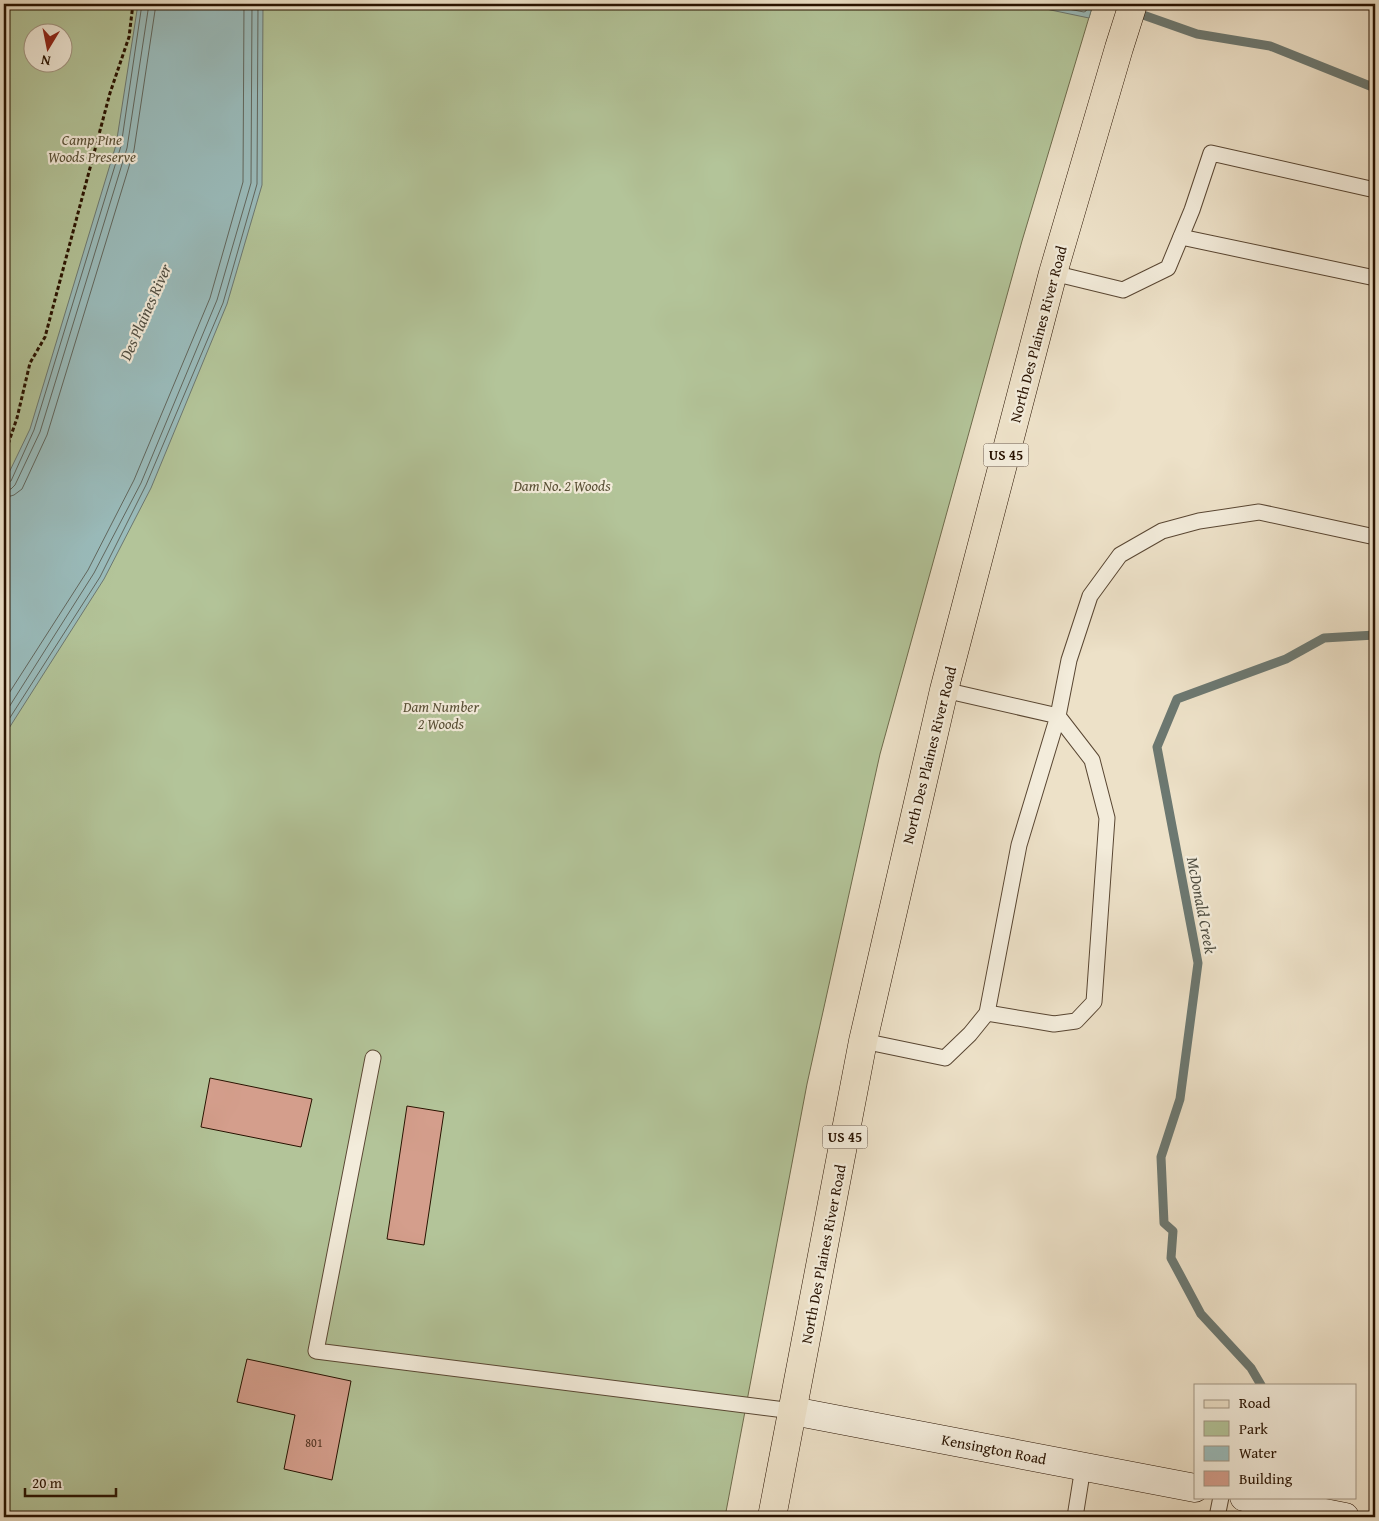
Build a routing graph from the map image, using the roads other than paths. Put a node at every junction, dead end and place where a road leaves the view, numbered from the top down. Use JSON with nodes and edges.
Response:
{"nodes":[{"id":1,"x":1133,"y":4,"type":"edge"},
{"id":2,"x":1375,"y":190,"type":"edge"},
{"id":3,"x":1181,"y":237,"type":"junction"},
{"id":4,"x":1053,"y":273,"type":"junction"},
{"id":5,"x":1375,"y":278,"type":"edge"},
{"id":6,"x":1375,"y":537,"type":"edge"},
{"id":7,"x":944,"y":690,"type":"junction"},
{"id":8,"x":1058,"y":716,"type":"junction"},
{"id":9,"x":987,"y":1013,"type":"junction"},
{"id":10,"x":863,"y":1042,"type":"junction"},
{"id":11,"x":373,"y":1058,"type":"dead end"},
{"id":12,"x":792,"y":1411,"type":"junction"},
{"id":13,"x":1083,"y":1466,"type":"junction"},
{"id":14,"x":1194,"y":1488,"type":"edge"},
{"id":15,"x":1221,"y":1498,"type":"edge"},
{"id":16,"x":1249,"y":1498,"type":"edge"},
{"id":17,"x":772,"y":1517,"type":"edge"},
{"id":18,"x":1075,"y":1517,"type":"edge"},
{"id":19,"x":1217,"y":1517,"type":"edge"},
{"id":20,"x":1345,"y":1517,"type":"edge"}],
"edges":[{"from":1,"to":4,"type":"main road","name":"North Des Plaines River Road","number":"US 45"},
{"from":2,"to":3,"type":"lane"},
{"from":3,"to":4,"type":"lane"},
{"from":3,"to":5,"type":"lane"},
{"from":4,"to":7,"type":"main road","name":"North Des Plaines River Road","number":"US 45"},
{"from":6,"to":8,"type":"lane"},
{"from":7,"to":8,"type":"lane"},
{"from":7,"to":10,"type":"main road","name":"North Des Plaines River Road","number":"US 45"},
{"from":8,"to":9,"type":"lane"},
{"from":8,"to":9,"type":"lane"},
{"from":9,"to":10,"type":"lane"},
{"from":10,"to":12,"type":"main road","name":"North Des Plaines River Road","number":"US 45"},
{"from":11,"to":12,"type":"lane"},
{"from":12,"to":13,"type":"main road","name":"Kensington Road"},
{"from":12,"to":17,"type":"main road","name":"North Des Plaines River Road","number":"US 45"},
{"from":13,"to":14,"type":"main road","name":"Kensington Road"},
{"from":13,"to":18,"type":"lane"},
{"from":15,"to":19,"type":"lane"},
{"from":16,"to":20,"type":"main road"}]}
